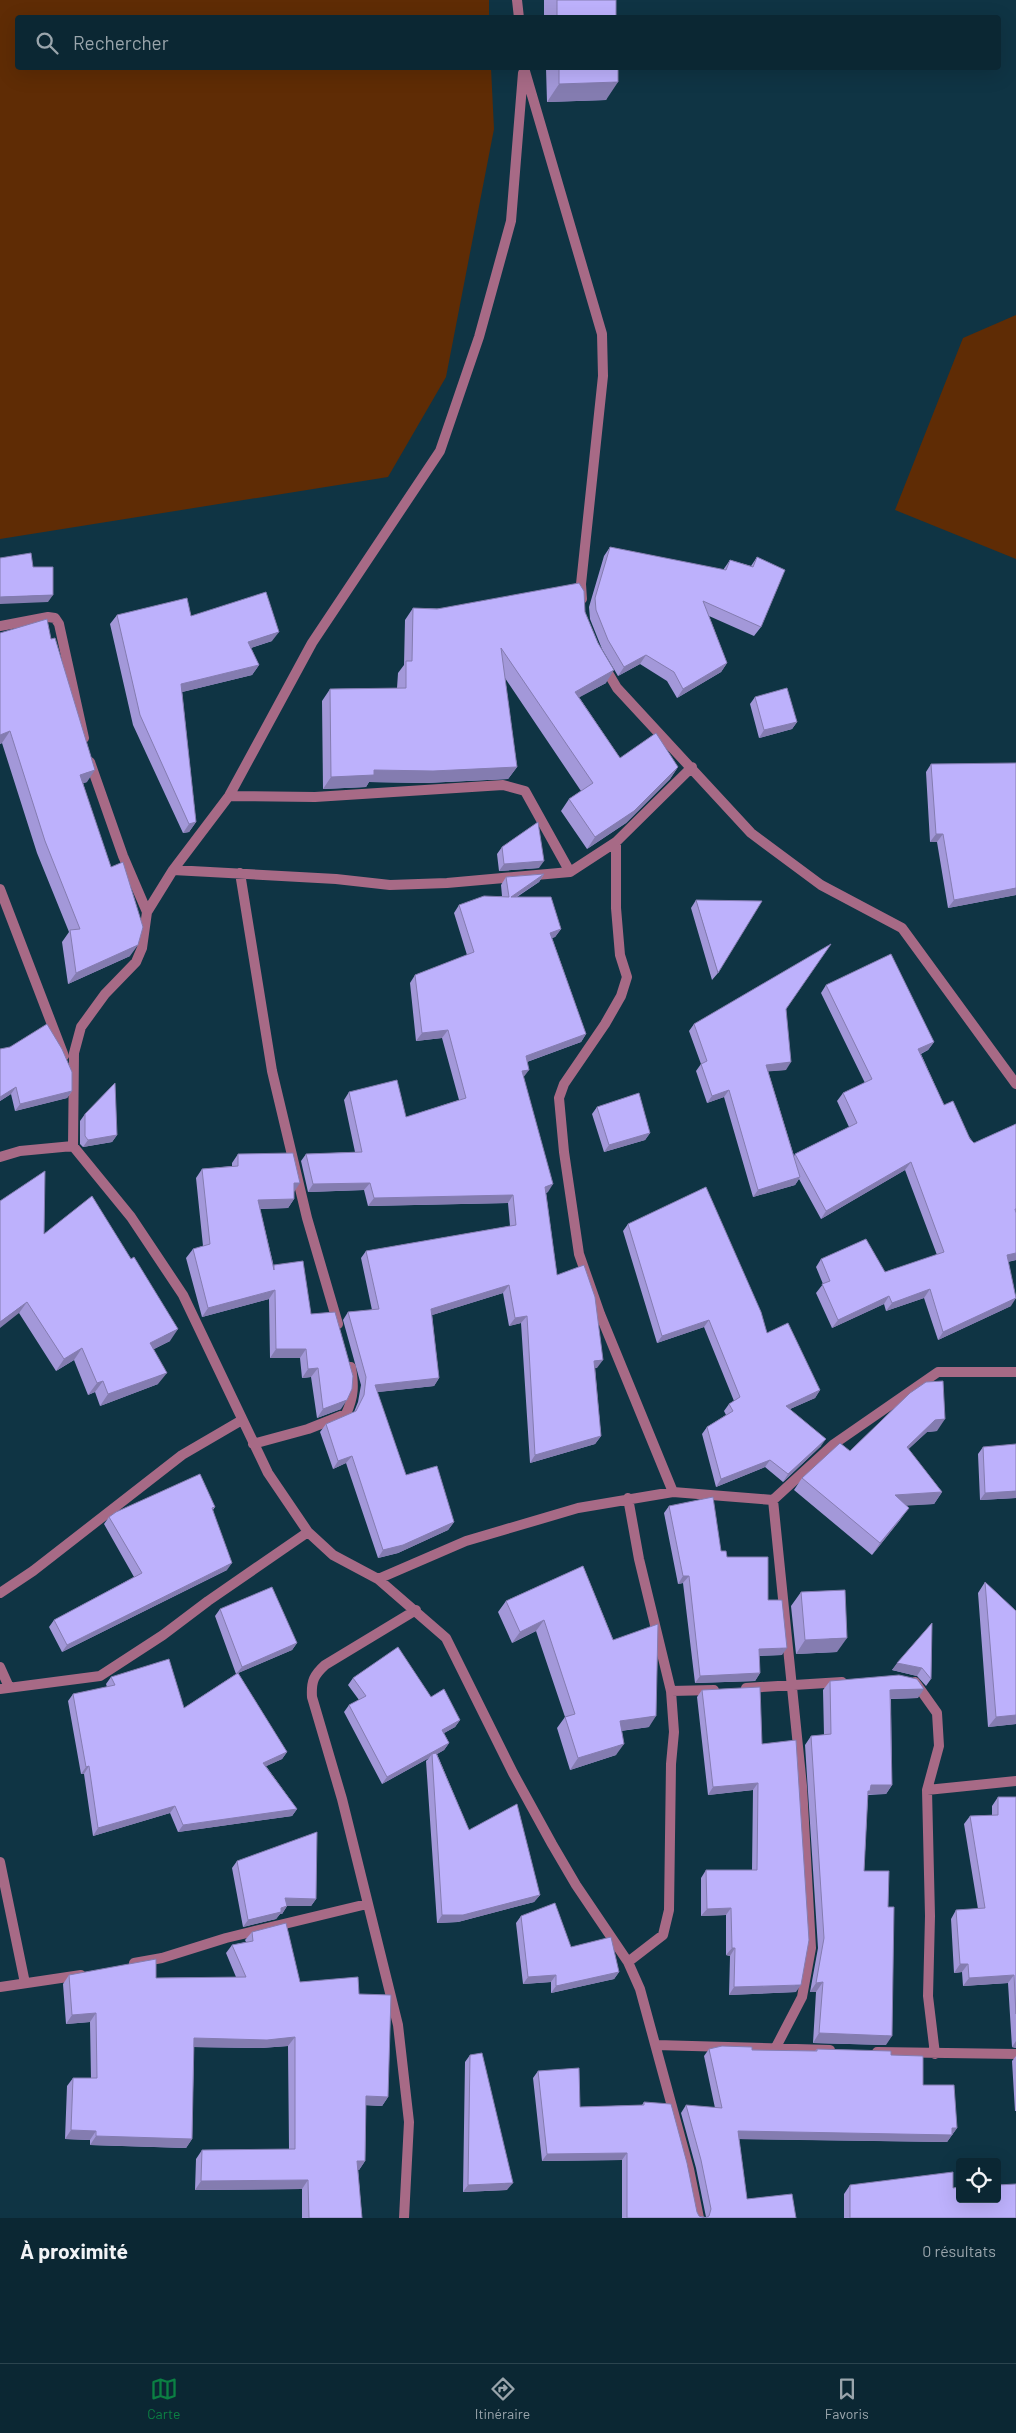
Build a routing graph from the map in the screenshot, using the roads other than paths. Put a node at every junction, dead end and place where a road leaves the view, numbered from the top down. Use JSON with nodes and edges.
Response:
{"nodes":[{"id":1,"x":517,"y":0,"type":"edge"},
{"id":2,"x":519,"y":15,"type":"edge"},
{"id":3,"x":524,"y":70,"type":"edge"},
{"id":4,"x":525,"y":70,"type":"edge"},
{"id":5,"x":582,"y":612,"type":"edge"},
{"id":6,"x":0,"y":626,"type":"edge"},
{"id":7,"x":600,"y":659,"type":"edge"},
{"id":8,"x":692,"y":767,"type":"junction"},
{"id":9,"x":229,"y":796,"type":"junction"},
{"id":10,"x":616,"y":842,"type":"junction"},
{"id":11,"x":173,"y":870,"type":"junction"},
{"id":12,"x":570,"y":872,"type":"junction"},
{"id":13,"x":240,"y":873,"type":"junction"},
{"id":14,"x":0,"y":889,"type":"edge"},
{"id":15,"x":147,"y":912,"type":"junction"},
{"id":16,"x":73,"y":1078,"type":"junction"},
{"id":17,"x":1016,"y":1084,"type":"edge"},
{"id":18,"x":73,"y":1146,"type":"junction"},
{"id":19,"x":0,"y":1157,"type":"edge"},
{"id":20,"x":340,"y":1330,"type":"edge"},
{"id":21,"x":348,"y":1358,"type":"edge"},
{"id":22,"x":1016,"y":1372,"type":"edge"},
{"id":23,"x":242,"y":1420,"type":"junction"},
{"id":24,"x":253,"y":1444,"type":"junction"},
{"id":25,"x":673,"y":1492,"type":"junction"},
{"id":26,"x":628,"y":1498,"type":"junction"},
{"id":27,"x":773,"y":1500,"type":"junction"},
{"id":28,"x":308,"y":1532,"type":"junction"},
{"id":29,"x":378,"y":1579,"type":"junction"},
{"id":30,"x":0,"y":1594,"type":"edge"},
{"id":31,"x":416,"y":1610,"type":"junction"},
{"id":32,"x":0,"y":1667,"type":"edge"},
{"id":33,"x":856,"y":1680,"type":"edge"},
{"id":34,"x":908,"y":1680,"type":"edge"},
{"id":35,"x":792,"y":1686,"type":"junction"},
{"id":36,"x":5,"y":1688,"type":"edge"},
{"id":37,"x":671,"y":1692,"type":"junction"},
{"id":38,"x":1016,"y":1780,"type":"edge"},
{"id":39,"x":927,"y":1790,"type":"junction"},
{"id":40,"x":0,"y":1862,"type":"edge"},
{"id":41,"x":367,"y":1904,"type":"junction"},
{"id":42,"x":628,"y":1962,"type":"junction"},
{"id":43,"x":126,"y":1965,"type":"edge"},
{"id":44,"x":92,"y":1972,"type":"edge"},
{"id":45,"x":25,"y":1983,"type":"junction"},
{"id":46,"x":0,"y":1987,"type":"edge"},
{"id":47,"x":656,"y":2045,"type":"junction"},
{"id":48,"x":776,"y":2048,"type":"junction"},
{"id":49,"x":845,"y":2051,"type":"edge"},
{"id":50,"x":864,"y":2052,"type":"edge"},
{"id":51,"x":935,"y":2054,"type":"junction"},
{"id":52,"x":1016,"y":2054,"type":"edge"},
{"id":53,"x":404,"y":2218,"type":"edge"},
{"id":54,"x":699,"y":2218,"type":"edge"}],
"edges":[{"from":1,"to":2,"type":"street"},
{"from":3,"to":9,"type":"street"},
{"from":4,"to":5,"type":"street"},
{"from":6,"to":15,"type":"street"},
{"from":7,"to":8,"type":"street"},
{"from":8,"to":10,"type":"street"},
{"from":8,"to":17,"type":"street"},
{"from":9,"to":11,"type":"street"},
{"from":9,"to":12,"type":"street"},
{"from":10,"to":12,"type":"street"},
{"from":10,"to":25,"type":"street"},
{"from":11,"to":13,"type":"street"},
{"from":11,"to":15,"type":"street"},
{"from":12,"to":13,"type":"street"},
{"from":13,"to":20,"type":"street"},
{"from":14,"to":16,"type":"street"},
{"from":15,"to":16,"type":"street"},
{"from":16,"to":18,"type":"street"},
{"from":18,"to":19,"type":"street"},
{"from":18,"to":23,"type":"street"},
{"from":21,"to":24,"type":"street"},
{"from":22,"to":27,"type":"street"},
{"from":23,"to":24,"type":"street"},
{"from":23,"to":30,"type":"street"},
{"from":24,"to":28,"type":"street"},
{"from":25,"to":26,"type":"street"},
{"from":25,"to":27,"type":"street"},
{"from":26,"to":29,"type":"street"},
{"from":26,"to":37,"type":"street"},
{"from":27,"to":35,"type":"street"},
{"from":28,"to":29,"type":"street"},
{"from":28,"to":36,"type":"street"},
{"from":29,"to":31,"type":"street"},
{"from":31,"to":41,"type":"street"},
{"from":31,"to":42,"type":"street"},
{"from":32,"to":36,"type":"street"},
{"from":33,"to":35,"type":"street"},
{"from":34,"to":39,"type":"street"},
{"from":35,"to":37,"type":"street"},
{"from":35,"to":48,"type":"street"},
{"from":37,"to":42,"type":"street"},
{"from":38,"to":39,"type":"street"},
{"from":39,"to":51,"type":"street"},
{"from":40,"to":45,"type":"street"},
{"from":41,"to":43,"type":"street"},
{"from":41,"to":53,"type":"street"},
{"from":42,"to":47,"type":"street"},
{"from":44,"to":45,"type":"street"},
{"from":45,"to":46,"type":"street"},
{"from":47,"to":48,"type":"street"},
{"from":47,"to":54,"type":"street"},
{"from":48,"to":49,"type":"street"},
{"from":50,"to":51,"type":"street"},
{"from":51,"to":52,"type":"street"}]}
